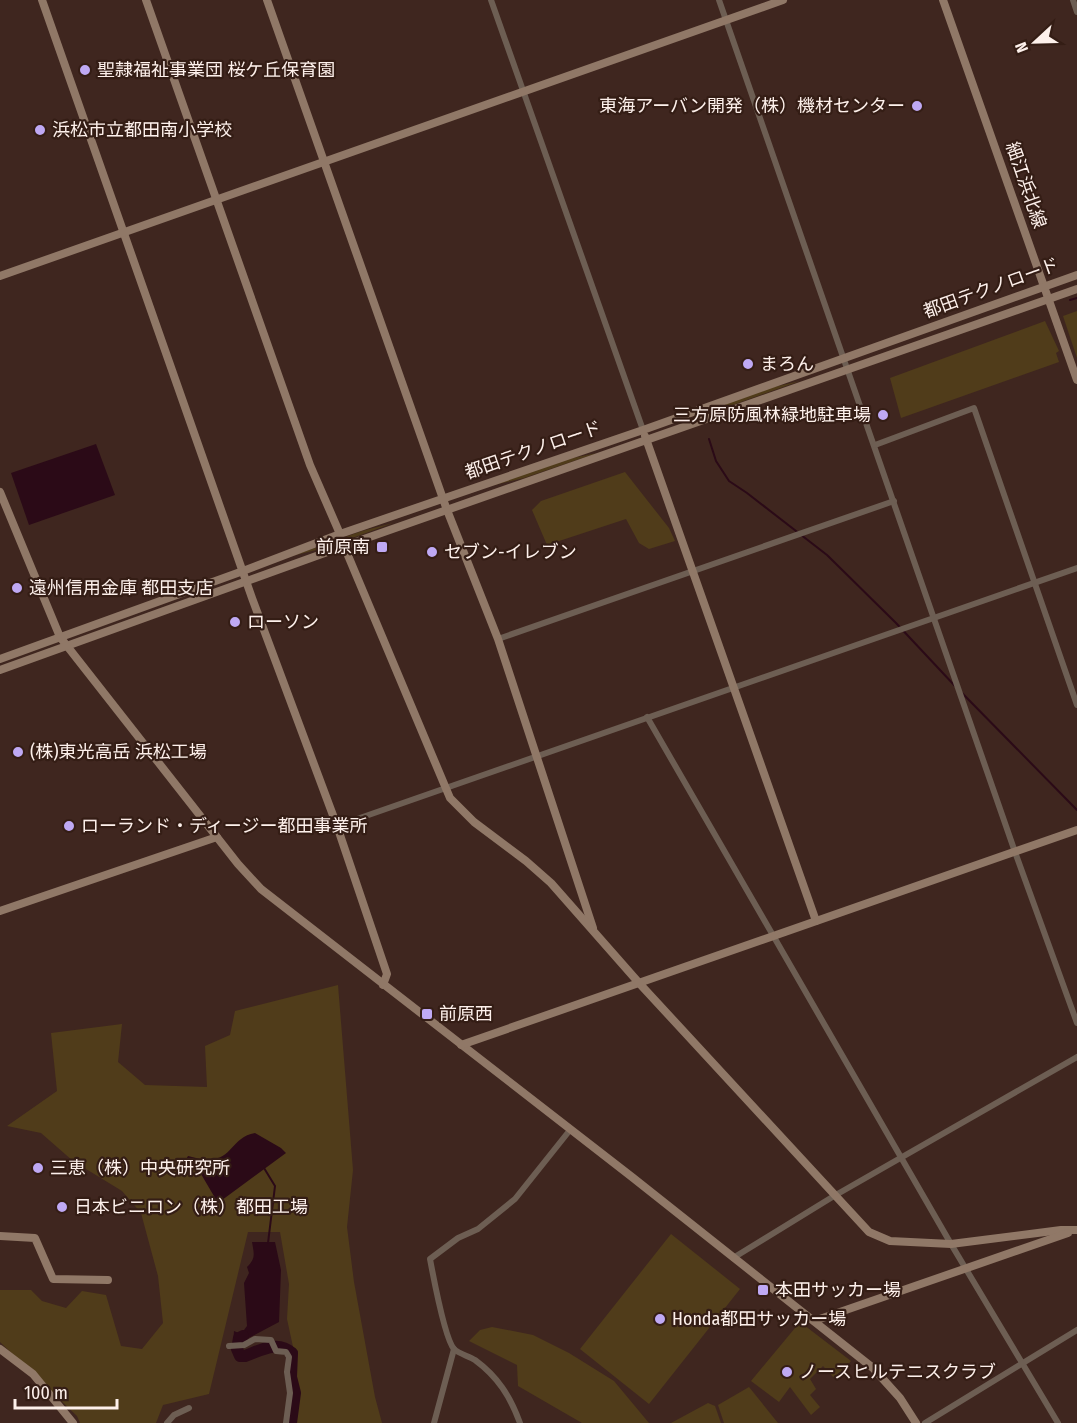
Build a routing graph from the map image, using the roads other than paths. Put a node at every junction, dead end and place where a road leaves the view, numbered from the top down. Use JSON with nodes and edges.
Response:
{"nodes":[{"id":1,"x":42,"y":0,"type":"edge"},
{"id":2,"x":146,"y":0,"type":"edge"},
{"id":3,"x":267,"y":0,"type":"edge"},
{"id":4,"x":491,"y":0,"type":"edge"},
{"id":5,"x":719,"y":0,"type":"edge"},
{"id":6,"x":783,"y":0,"type":"edge"},
{"id":7,"x":943,"y":0,"type":"edge"},
{"id":8,"x":1072,"y":0,"type":"edge"},
{"id":9,"x":1077,"y":12,"type":"edge"},
{"id":10,"x":726,"y":20,"type":"junction"},
{"id":11,"x":522,"y":92,"type":"junction"},
{"id":12,"x":324,"y":161,"type":"junction"},
{"id":13,"x":216,"y":199,"type":"junction"},
{"id":14,"x":124,"y":232,"type":"junction"},
{"id":15,"x":1077,"y":275,"type":"edge"},
{"id":16,"x":0,"y":276,"type":"edge"},
{"id":17,"x":1044,"y":286,"type":"junction"},
{"id":18,"x":1077,"y":289,"type":"edge"},
{"id":19,"x":1048,"y":299,"type":"junction"},
{"id":20,"x":844,"y":358,"type":"junction"},
{"id":21,"x":849,"y":370,"type":"junction"},
{"id":22,"x":1077,"y":380,"type":"edge"},
{"id":23,"x":643,"y":430,"type":"junction"},
{"id":24,"x":646,"y":441,"type":"junction"},
{"id":25,"x":875,"y":445,"type":"junction"},
{"id":26,"x":0,"y":492,"type":"edge"},
{"id":27,"x":443,"y":499,"type":"junction"},
{"id":28,"x":894,"y":501,"type":"junction"},
{"id":29,"x":447,"y":510,"type":"junction"},
{"id":30,"x":340,"y":534,"type":"junction"},
{"id":31,"x":345,"y":546,"type":"junction"},
{"id":32,"x":1077,"y":568,"type":"edge"},
{"id":33,"x":243,"y":571,"type":"junction"},
{"id":34,"x":693,"y":571,"type":"junction"},
{"id":35,"x":247,"y":581,"type":"junction"},
{"id":36,"x":1034,"y":583,"type":"junction"},
{"id":37,"x":934,"y":617,"type":"junction"},
{"id":38,"x":60,"y":637,"type":"junction"},
{"id":39,"x":498,"y":639,"type":"junction"},
{"id":40,"x":67,"y":645,"type":"junction"},
{"id":41,"x":0,"y":659,"type":"edge"},
{"id":42,"x":0,"y":670,"type":"edge"},
{"id":43,"x":733,"y":687,"type":"junction"},
{"id":44,"x":1077,"y":705,"type":"edge"},
{"id":45,"x":647,"y":717,"type":"junction"},
{"id":46,"x":537,"y":756,"type":"junction"},
{"id":47,"x":445,"y":788,"type":"junction"},
{"id":48,"x":337,"y":826,"type":"junction"},
{"id":49,"x":1077,"y":830,"type":"edge"},
{"id":50,"x":217,"y":837,"type":"junction"},
{"id":51,"x":1015,"y":852,"type":"junction"},
{"id":52,"x":0,"y":910,"type":"edge"},
{"id":53,"x":816,"y":921,"type":"junction"},
{"id":54,"x":594,"y":931,"type":"junction"},
{"id":55,"x":773,"y":937,"type":"junction"},
{"id":56,"x":639,"y":983,"type":"junction"},
{"id":57,"x":383,"y":985,"type":"junction"},
{"id":58,"x":1077,"y":1023,"type":"edge"},
{"id":59,"x":461,"y":1045,"type":"junction"},
{"id":60,"x":1077,"y":1057,"type":"edge"},
{"id":61,"x":570,"y":1130,"type":"junction"},
{"id":62,"x":901,"y":1158,"type":"junction"},
{"id":63,"x":834,"y":1196,"type":"junction"},
{"id":64,"x":1077,"y":1230,"type":"edge"},
{"id":65,"x":0,"y":1236,"type":"edge"},
{"id":66,"x":951,"y":1244,"type":"junction"},
{"id":67,"x":733,"y":1258,"type":"junction"},
{"id":68,"x":965,"y":1268,"type":"junction"},
{"id":69,"x":108,"y":1280,"type":"dead end"},
{"id":70,"x":814,"y":1321,"type":"junction"},
{"id":71,"x":1077,"y":1330,"type":"edge"},
{"id":72,"x":229,"y":1346,"type":"dead end"},
{"id":73,"x":0,"y":1349,"type":"edge"},
{"id":74,"x":454,"y":1349,"type":"junction"},
{"id":75,"x":1022,"y":1363,"type":"junction"},
{"id":76,"x":189,"y":1408,"type":"dead end"},
{"id":77,"x":73,"y":1423,"type":"edge"},
{"id":78,"x":167,"y":1423,"type":"edge"},
{"id":79,"x":286,"y":1423,"type":"edge"},
{"id":80,"x":434,"y":1423,"type":"edge"},
{"id":81,"x":520,"y":1423,"type":"edge"},
{"id":82,"x":916,"y":1423,"type":"edge"},
{"id":83,"x":925,"y":1423,"type":"edge"},
{"id":84,"x":1058,"y":1423,"type":"edge"}],
"edges":[{"from":1,"to":14,"type":"street"},
{"from":2,"to":13,"type":"street"},
{"from":3,"to":12,"type":"street"},
{"from":4,"to":11,"type":"street"},
{"from":5,"to":10,"type":"street"},
{"from":6,"to":10,"type":"street"},
{"from":7,"to":17,"type":"street","name":"細江浜北線"},
{"from":8,"to":9,"type":"street"},
{"from":10,"to":11,"type":"street"},
{"from":10,"to":20,"type":"street"},
{"from":11,"to":12,"type":"street"},
{"from":11,"to":23,"type":"street"},
{"from":12,"to":13,"type":"street"},
{"from":12,"to":27,"type":"street"},
{"from":13,"to":14,"type":"street"},
{"from":13,"to":30,"type":"street"},
{"from":14,"to":16,"type":"street"},
{"from":14,"to":33,"type":"street"},
{"from":15,"to":17,"type":"street","name":"都田テクノロード"},
{"from":17,"to":19,"type":"street","name":"細江浜北線"},
{"from":17,"to":20,"type":"street","name":"都田テクノロード"},
{"from":18,"to":19,"type":"street","name":"都田テクノロード"},
{"from":19,"to":21,"type":"street","name":"都田テクノロード"},
{"from":19,"to":22,"type":"street","name":"細江浜北線"},
{"from":20,"to":21,"type":"street"},
{"from":20,"to":23,"type":"street","name":"都田テクノロード"},
{"from":21,"to":24,"type":"street","name":"都田テクノロード"},
{"from":21,"to":25,"type":"street"},
{"from":23,"to":24,"type":"street"},
{"from":23,"to":27,"type":"street","name":"都田テクノロード"},
{"from":24,"to":29,"type":"street","name":"都田テクノロード"},
{"from":24,"to":34,"type":"street"},
{"from":25,"to":28,"type":"street"},
{"from":25,"to":36,"type":"street"},
{"from":26,"to":38,"type":"street"},
{"from":27,"to":29,"type":"street"},
{"from":27,"to":30,"type":"street","name":"都田テクノロード"},
{"from":28,"to":34,"type":"street"},
{"from":28,"to":37,"type":"street"},
{"from":29,"to":31,"type":"street","name":"都田テクノロード"},
{"from":29,"to":39,"type":"street"},
{"from":30,"to":33,"type":"street","name":"都田テクノロード"},
{"from":31,"to":35,"type":"street","name":"都田テクノロード"},
{"from":31,"to":47,"type":"street"},
{"from":32,"to":36,"type":"street"},
{"from":33,"to":35,"type":"street"},
{"from":33,"to":38,"type":"street","name":"都田テクノロード"},
{"from":34,"to":39,"type":"street"},
{"from":34,"to":43,"type":"street"},
{"from":35,"to":40,"type":"street","name":"都田テクノロード"},
{"from":35,"to":48,"type":"street"},
{"from":36,"to":37,"type":"street"},
{"from":36,"to":44,"type":"street"},
{"from":37,"to":43,"type":"street"},
{"from":37,"to":51,"type":"street"},
{"from":38,"to":40,"type":"street"},
{"from":38,"to":41,"type":"street","name":"都田テクノロード"},
{"from":39,"to":46,"type":"street"},
{"from":40,"to":42,"type":"street","name":"都田テクノロード"},
{"from":40,"to":50,"type":"street"},
{"from":43,"to":45,"type":"street"},
{"from":43,"to":53,"type":"street"},
{"from":45,"to":46,"type":"street"},
{"from":45,"to":55,"type":"street"},
{"from":46,"to":47,"type":"street"},
{"from":46,"to":54,"type":"street"},
{"from":47,"to":48,"type":"street"},
{"from":47,"to":54,"type":"street"},
{"from":48,"to":57,"type":"street"},
{"from":49,"to":51,"type":"street"},
{"from":50,"to":52,"type":"street"},
{"from":50,"to":57,"type":"street"},
{"from":51,"to":53,"type":"street"},
{"from":51,"to":58,"type":"street"},
{"from":53,"to":55,"type":"street"},
{"from":54,"to":56,"type":"street"},
{"from":55,"to":56,"type":"street"},
{"from":55,"to":62,"type":"street"},
{"from":56,"to":59,"type":"street"},
{"from":56,"to":63,"type":"street"},
{"from":57,"to":59,"type":"street"},
{"from":59,"to":61,"type":"street"},
{"from":60,"to":62,"type":"street"},
{"from":61,"to":67,"type":"street"},
{"from":61,"to":74,"type":"street"},
{"from":62,"to":63,"type":"street"},
{"from":62,"to":66,"type":"street"},
{"from":63,"to":66,"type":"street"},
{"from":63,"to":67,"type":"street"},
{"from":64,"to":66,"type":"street"},
{"from":64,"to":68,"type":"street"},
{"from":65,"to":69,"type":"street"},
{"from":66,"to":68,"type":"street"},
{"from":67,"to":70,"type":"street"},
{"from":68,"to":70,"type":"street"},
{"from":68,"to":75,"type":"street"},
{"from":70,"to":82,"type":"street"},
{"from":71,"to":75,"type":"street"},
{"from":72,"to":79,"type":"street"},
{"from":73,"to":77,"type":"street"},
{"from":74,"to":80,"type":"street"},
{"from":74,"to":81,"type":"street"},
{"from":75,"to":83,"type":"street"},
{"from":75,"to":84,"type":"street"},
{"from":76,"to":78,"type":"street"}]}
